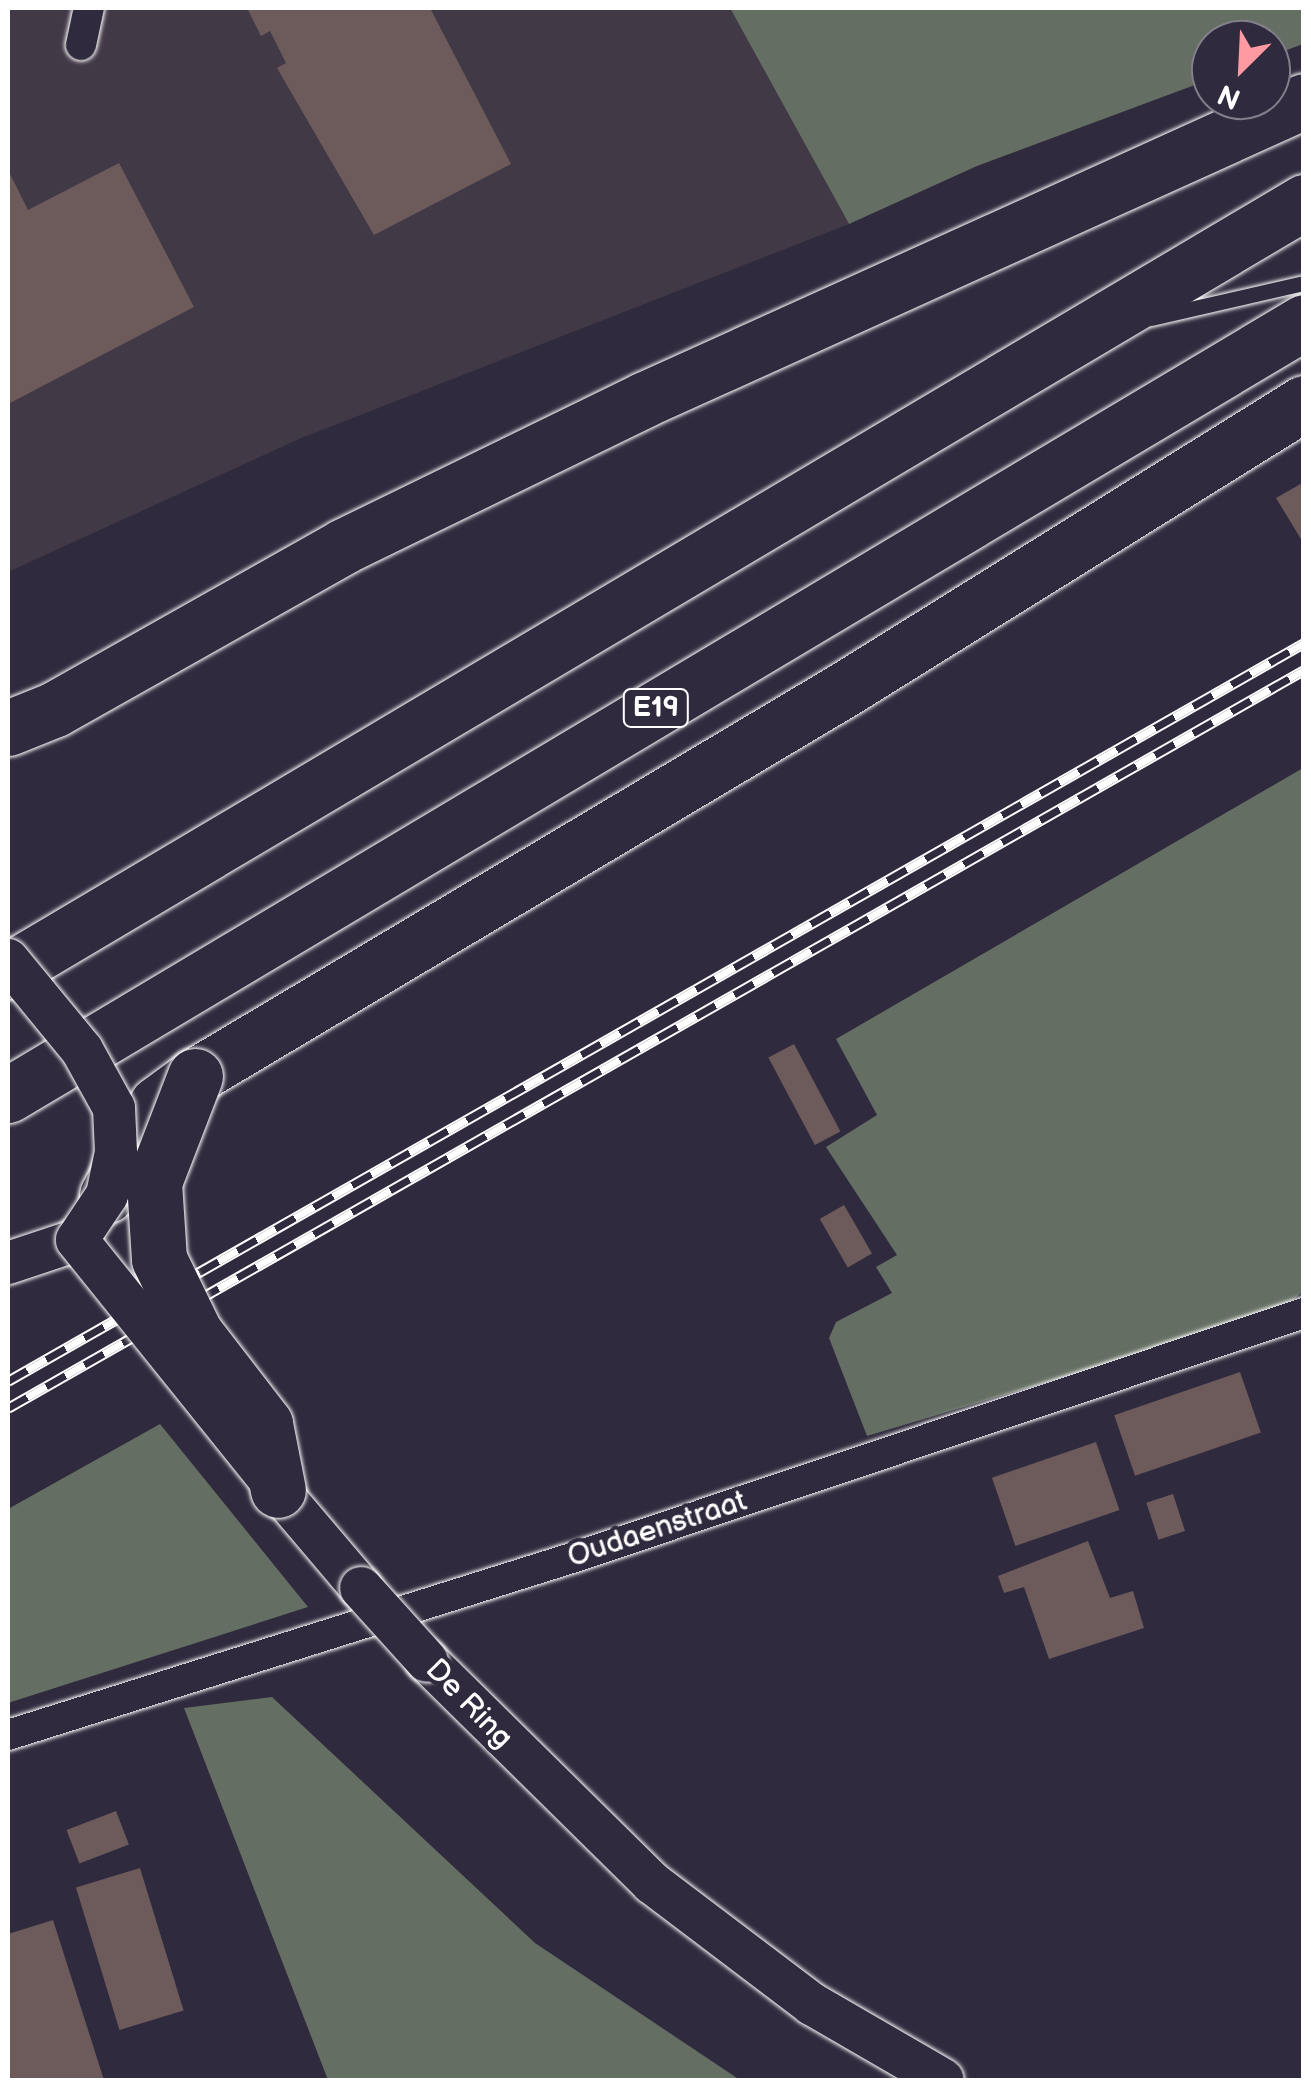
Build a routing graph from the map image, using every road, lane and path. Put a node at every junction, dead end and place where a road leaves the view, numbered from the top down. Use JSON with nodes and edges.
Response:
{"nodes":[{"id":1,"x":89,"y":8,"type":"edge"},
{"id":2,"x":81,"y":45,"type":"dead end"},
{"id":3,"x":1304,"y":101,"type":"edge"},
{"id":4,"x":1304,"y":202,"type":"edge"},
{"id":5,"x":1304,"y":283,"type":"edge"},
{"id":6,"x":1304,"y":322,"type":"edge"},
{"id":7,"x":1084,"y":333,"type":"junction"},
{"id":8,"x":1304,"y":403,"type":"edge"},
{"id":9,"x":31,"y":719,"type":"edge"},
{"id":10,"x":8,"y":748,"type":"edge"},
{"id":11,"x":8,"y":960,"type":"edge"},
{"id":12,"x":8,"y":971,"type":"edge"},
{"id":13,"x":195,"y":1076,"type":"junction"},
{"id":14,"x":8,"y":1095,"type":"edge"},
{"id":15,"x":107,"y":1195,"type":"junction"},
{"id":16,"x":77,"y":1240,"type":"junction"},
{"id":17,"x":8,"y":1263,"type":"edge"},
{"id":18,"x":1304,"y":1313,"type":"edge"},
{"id":19,"x":278,"y":1490,"type":"junction"},
{"id":20,"x":8,"y":1735,"type":"edge"},
{"id":21,"x":943,"y":2080,"type":"edge"}],
"edges":[{"from":1,"to":2,"type":"street"},
{"from":3,"to":9,"type":"highway"},
{"from":4,"to":7,"type":"highway"},
{"from":5,"to":7,"type":"lane"},
{"from":6,"to":14,"type":"highway","number":"E19"},
{"from":7,"to":12,"type":"highway"},
{"from":8,"to":13,"type":"highway"},
{"from":9,"to":10,"type":"highway"},
{"from":11,"to":15,"type":"main road","bridge":true},
{"from":13,"to":15,"type":"highway","bridge":true},
{"from":13,"to":19,"type":"highway","bridge":true},
{"from":15,"to":16,"type":"main road","bridge":true},
{"from":16,"to":17,"type":"main road"},
{"from":16,"to":19,"type":"main road","name":"De Ring","bridge":true},
{"from":18,"to":20,"type":"street","name":"Oudaenstraat"},
{"from":19,"to":21,"type":"main road","name":"De Ring","bridge":true}]}
